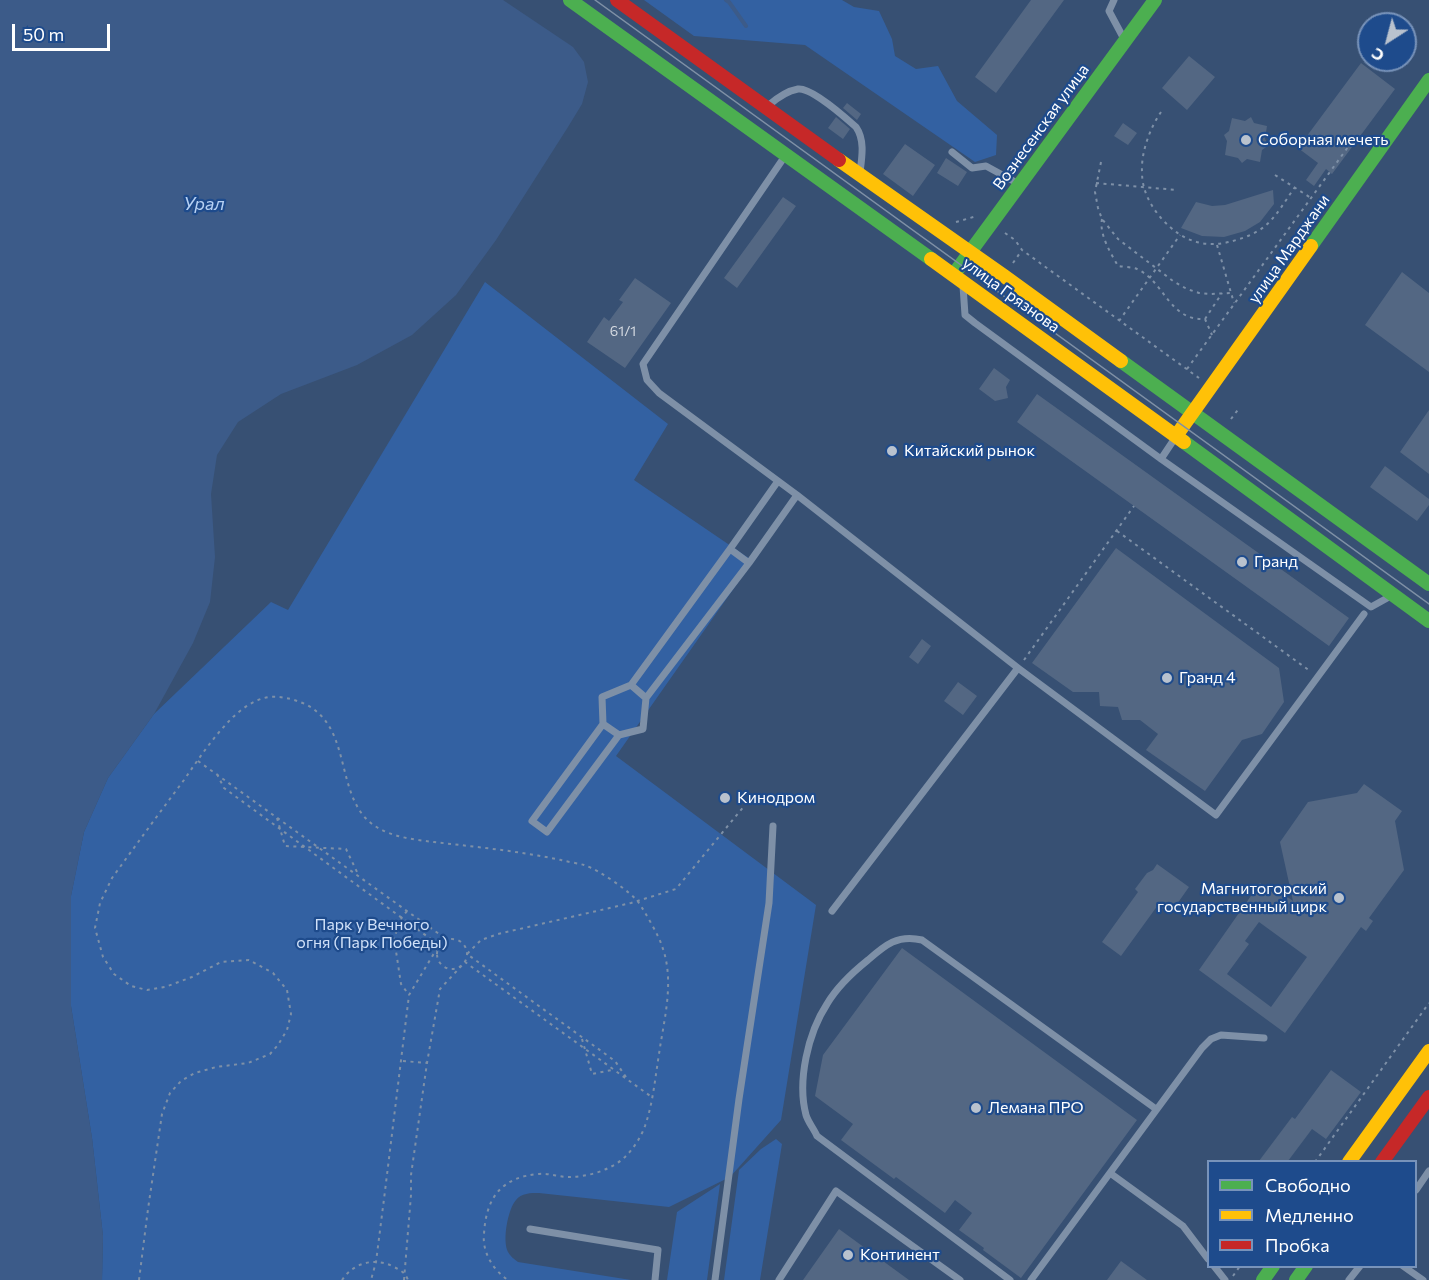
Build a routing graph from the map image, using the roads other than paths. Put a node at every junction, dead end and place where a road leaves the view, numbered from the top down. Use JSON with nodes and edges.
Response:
{"nodes":[{"id":1,"x":570,"y":0,"type":"edge"},
{"id":2,"x":617,"y":0,"type":"edge"},
{"id":3,"x":1114,"y":0,"type":"edge"},
{"id":4,"x":1155,"y":0,"type":"edge"},
{"id":5,"x":1125,"y":41,"type":"junction"},
{"id":6,"x":1429,"y":80,"type":"edge"},
{"id":7,"x":766,"y":107,"type":"junction"},
{"id":8,"x":952,"y":152,"type":"dead end"},
{"id":9,"x":786,"y":154,"type":"junction"},
{"id":10,"x":859,"y":175,"type":"junction"},
{"id":11,"x":1019,"y":184,"type":"junction"},
{"id":12,"x":970,"y":251,"type":"junction"},
{"id":13,"x":959,"y":278,"type":"junction"},
{"id":14,"x":1193,"y":413,"type":"junction"},
{"id":15,"x":1176,"y":436,"type":"junction"},
{"id":16,"x":1161,"y":459,"type":"junction"},
{"id":17,"x":778,"y":480,"type":"junction"},
{"id":18,"x":797,"y":495,"type":"junction"},
{"id":19,"x":730,"y":549,"type":"junction"},
{"id":20,"x":749,"y":563,"type":"junction"},
{"id":21,"x":1429,"y":585,"type":"edge"},
{"id":22,"x":1394,"y":595,"type":"junction"},
{"id":23,"x":1364,"y":614,"type":"dead end"},
{"id":24,"x":1429,"y":621,"type":"edge"},
{"id":25,"x":1018,"y":668,"type":"junction"},
{"id":26,"x":631,"y":686,"type":"junction"},
{"id":27,"x":646,"y":698,"type":"junction"},
{"id":28,"x":603,"y":724,"type":"junction"},
{"id":29,"x":619,"y":735,"type":"junction"},
{"id":30,"x":773,"y":826,"type":"dead end"},
{"id":31,"x":832,"y":911,"type":"dead end"},
{"id":32,"x":1264,"y":1038,"type":"dead end"},
{"id":33,"x":1429,"y":1051,"type":"edge"},
{"id":34,"x":1429,"y":1097,"type":"edge"},
{"id":35,"x":1156,"y":1109,"type":"junction"},
{"id":36,"x":1350,"y":1160,"type":"edge"},
{"id":37,"x":1383,"y":1160,"type":"edge"},
{"id":38,"x":1429,"y":1171,"type":"edge"},
{"id":39,"x":1110,"y":1173,"type":"junction"},
{"id":40,"x":1417,"y":1189,"type":"edge"},
{"id":41,"x":530,"y":1229,"type":"dead end"},
{"id":42,"x":1207,"y":1256,"type":"edge"},
{"id":43,"x":1216,"y":1268,"type":"edge"},
{"id":44,"x":1358,"y":1268,"type":"edge"},
{"id":45,"x":1406,"y":1268,"type":"edge"},
{"id":46,"x":655,"y":1280,"type":"edge"},
{"id":47,"x":715,"y":1280,"type":"edge"},
{"id":48,"x":779,"y":1280,"type":"edge"},
{"id":49,"x":960,"y":1280,"type":"edge"},
{"id":50,"x":1010,"y":1280,"type":"edge"},
{"id":51,"x":1031,"y":1280,"type":"edge"},
{"id":52,"x":1225,"y":1280,"type":"edge"},
{"id":53,"x":1349,"y":1280,"type":"edge"},
{"id":54,"x":1423,"y":1280,"type":"edge"}],
"edges":[{"from":1,"to":9,"type":"main road","name":"улица Грязнова"},
{"from":2,"to":7,"type":"main road","name":"улица Грязнова"},
{"from":3,"to":5,"type":"lane"},
{"from":4,"to":5,"type":"main road","name":"Вознесенская улица"},
{"from":5,"to":11,"type":"main road","name":"Вознесенская улица"},
{"from":6,"to":14,"type":"main road","name":"улица Марджани"},
{"from":7,"to":10,"type":"main road","name":"улица Грязнова"},
{"from":7,"to":10,"type":"lane"},
{"from":8,"to":11,"type":"lane"},
{"from":9,"to":13,"type":"main road","name":"улица Грязнова"},
{"from":9,"to":17,"type":"lane"},
{"from":10,"to":12,"type":"main road","name":"улица Грязнова"},
{"from":11,"to":12,"type":"main road","name":"Вознесенская улица"},
{"from":12,"to":13,"type":"main road","name":"Вознесенская улица"},
{"from":12,"to":14,"type":"main road","name":"улица Грязнова"},
{"from":13,"to":15,"type":"main road","name":"улица Грязнова"},
{"from":13,"to":16,"type":"lane"},
{"from":14,"to":15,"type":"main road","name":"улица Марджани"},
{"from":14,"to":21,"type":"main road","name":"улица Грязнова"},
{"from":15,"to":16,"type":"lane"},
{"from":15,"to":22,"type":"main road","name":"улица Грязнова"},
{"from":16,"to":22,"type":"lane"},
{"from":17,"to":18,"type":"lane"},
{"from":17,"to":19,"type":"lane"},
{"from":18,"to":20,"type":"lane"},
{"from":18,"to":25,"type":"lane"},
{"from":19,"to":20,"type":"lane"},
{"from":19,"to":26,"type":"lane"},
{"from":20,"to":27,"type":"lane"},
{"from":22,"to":24,"type":"main road","name":"улица Грязнова"},
{"from":23,"to":25,"type":"lane"},
{"from":25,"to":31,"type":"lane"},
{"from":26,"to":27,"type":"lane"},
{"from":26,"to":28,"type":"lane"},
{"from":27,"to":29,"type":"lane"},
{"from":28,"to":29,"type":"lane"},
{"from":28,"to":29,"type":"lane"},
{"from":30,"to":47,"type":"lane"},
{"from":32,"to":35,"type":"lane"},
{"from":33,"to":36,"type":"main road"},
{"from":34,"to":37,"type":"main road"},
{"from":35,"to":39,"type":"lane"},
{"from":35,"to":50,"type":"lane"},
{"from":38,"to":40,"type":"lane"},
{"from":39,"to":42,"type":"lane"},
{"from":39,"to":51,"type":"lane"},
{"from":41,"to":46,"type":"lane"},
{"from":43,"to":52,"type":"lane"},
{"from":44,"to":53,"type":"lane"},
{"from":45,"to":54,"type":"lane"},
{"from":48,"to":49,"type":"lane"}]}
